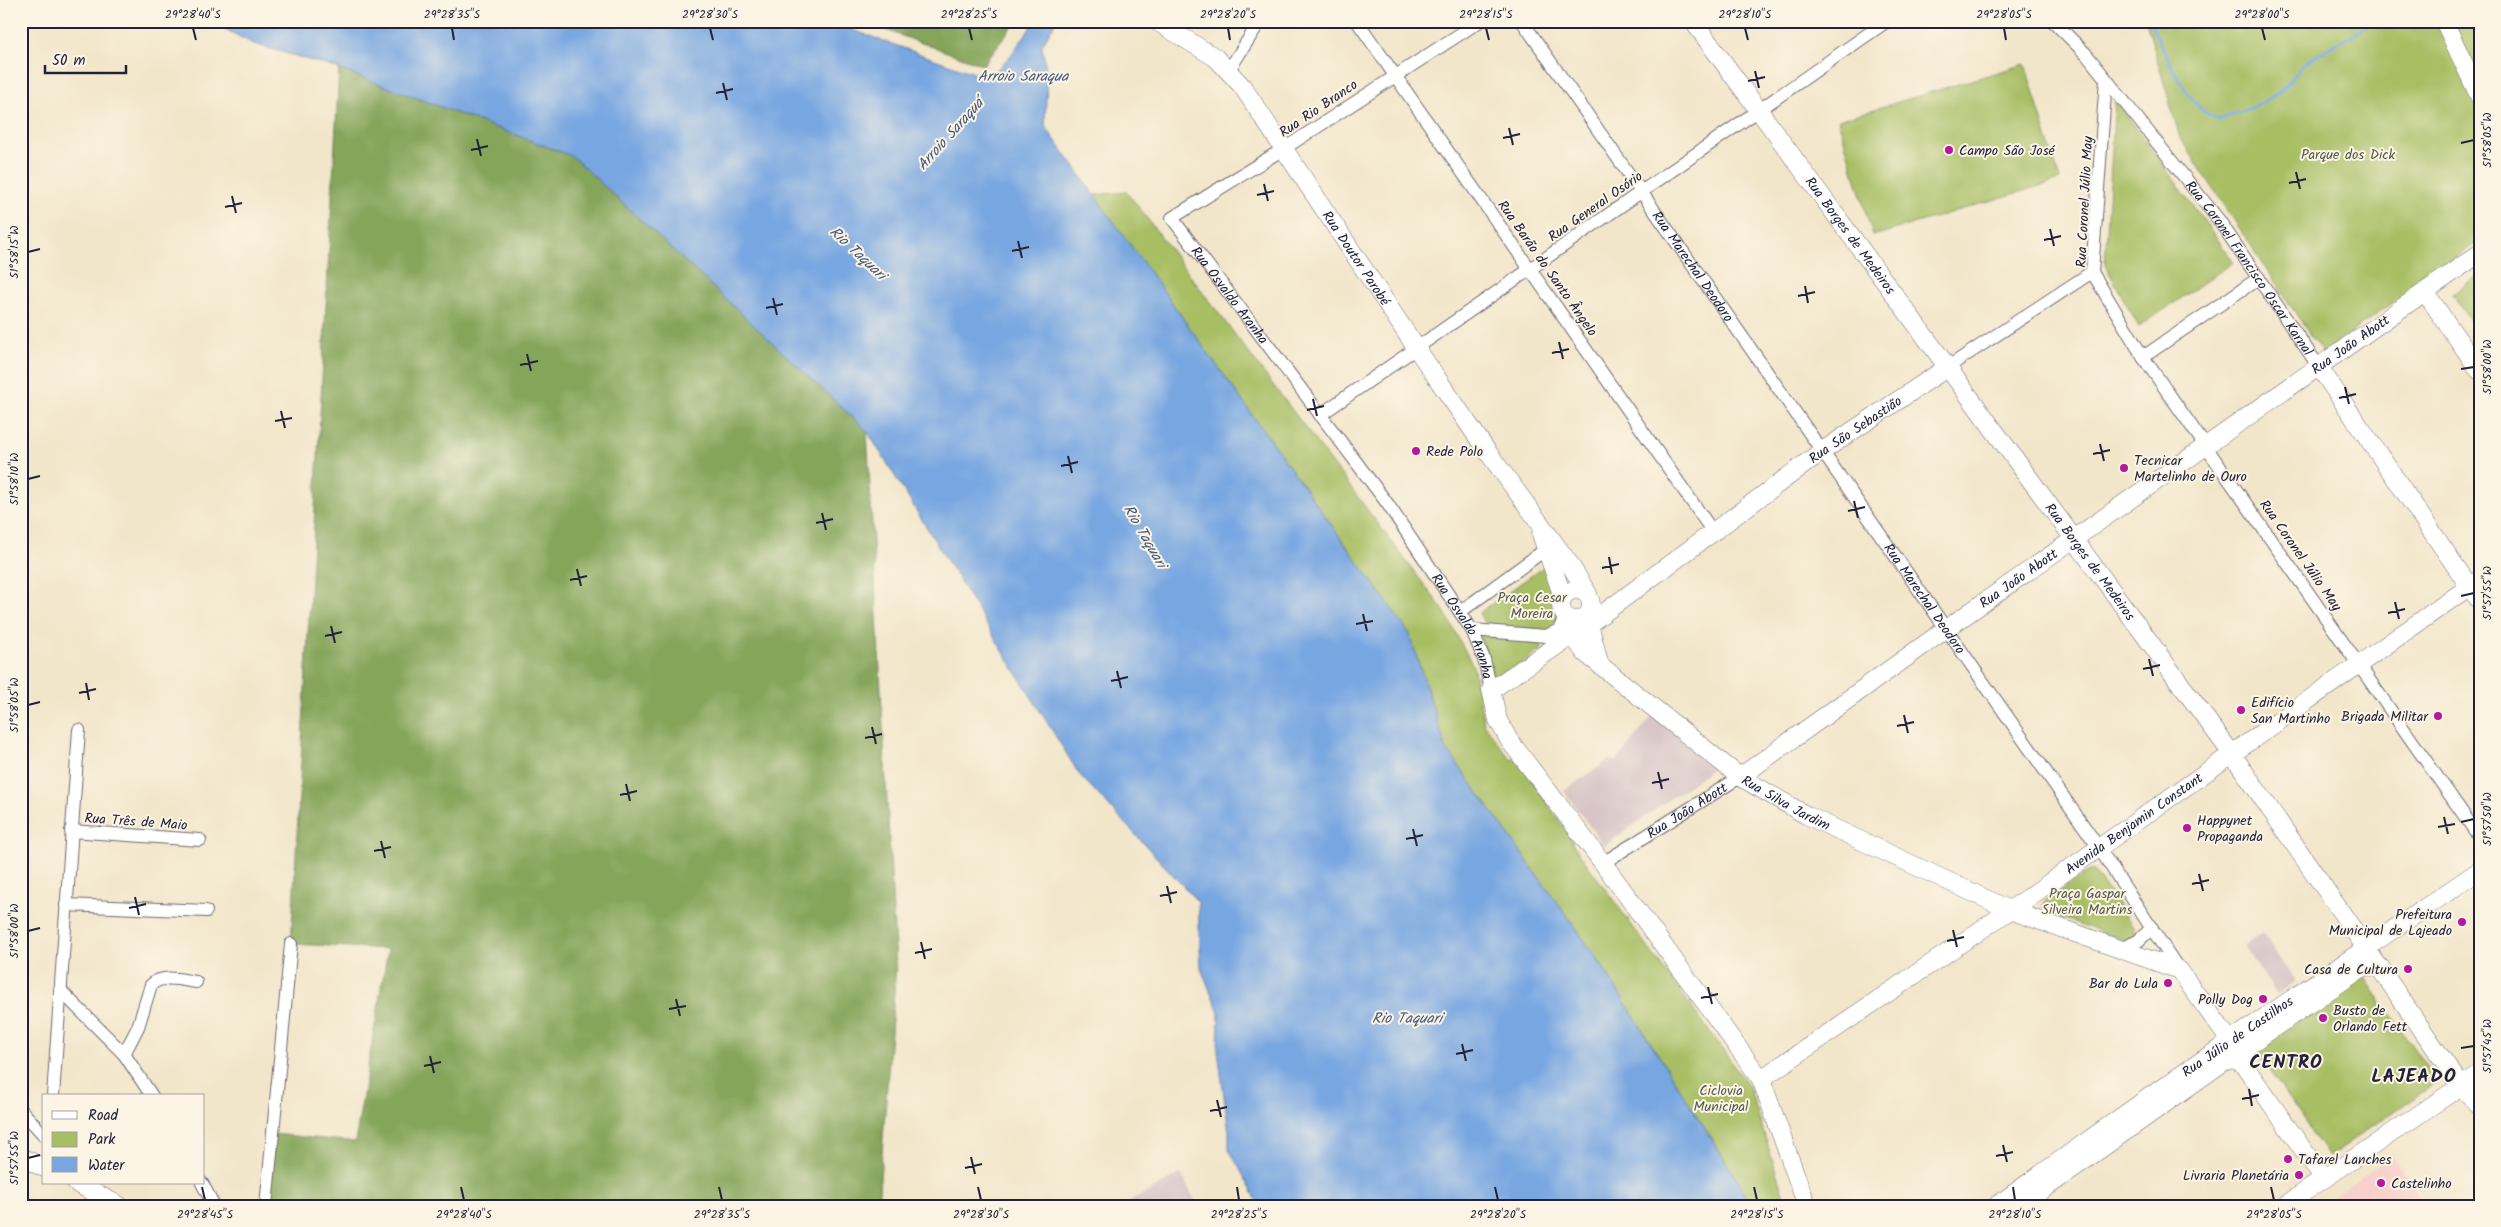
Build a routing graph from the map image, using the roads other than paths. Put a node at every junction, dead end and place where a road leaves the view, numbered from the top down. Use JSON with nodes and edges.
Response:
{"nodes":[{"id":1,"x":1156,"y":21,"type":"edge"},
{"id":2,"x":1260,"y":21,"type":"edge"},
{"id":3,"x":1358,"y":21,"type":"edge"},
{"id":4,"x":1480,"y":21,"type":"edge"},
{"id":5,"x":1522,"y":21,"type":"edge"},
{"id":6,"x":1693,"y":21,"type":"edge"},
{"id":7,"x":1887,"y":21,"type":"edge"},
{"id":8,"x":2054,"y":21,"type":"edge"},
{"id":9,"x":2444,"y":21,"type":"edge"},
{"id":10,"x":1229,"y":70,"type":"junction"},
{"id":11,"x":1395,"y":75,"type":"junction"},
{"id":12,"x":2106,"y":79,"type":"junction"},
{"id":13,"x":2480,"y":98,"type":"edge"},
{"id":14,"x":1758,"y":111,"type":"junction"},
{"id":15,"x":1285,"y":148,"type":"junction"},
{"id":16,"x":1641,"y":192,"type":"junction"},
{"id":17,"x":1172,"y":218,"type":"joint"},
{"id":18,"x":2480,"y":253,"type":"edge"},
{"id":19,"x":1531,"y":270,"type":"junction"},
{"id":20,"x":2092,"y":272,"type":"junction"},
{"id":21,"x":2259,"y":278,"type":"junction"},
{"id":22,"x":2425,"y":292,"type":"junction"},
{"id":23,"x":1417,"y":349,"type":"junction"},
{"id":24,"x":2143,"y":358,"type":"junction"},
{"id":25,"x":2319,"y":366,"type":"junction"},
{"id":26,"x":1948,"y":367,"type":"junction"},
{"id":27,"x":2480,"y":371,"type":"edge"},
{"id":28,"x":1320,"y":415,"type":"junction"},
{"id":29,"x":2206,"y":446,"type":"junction"},
{"id":30,"x":1821,"y":452,"type":"junction"},
{"id":31,"x":1535,"y":517,"type":"junction"},
{"id":32,"x":1713,"y":532,"type":"junction"},
{"id":33,"x":2074,"y":539,"type":"junction"},
{"id":34,"x":1546,"y":549,"type":"junction"},
{"id":35,"x":2474,"y":583,"type":"edge"},
{"id":36,"x":1589,"y":596,"type":"junction"},
{"id":37,"x":1563,"y":597,"type":"junction"},
{"id":38,"x":1624,"y":597,"type":"junction"},
{"id":39,"x":2480,"y":602,"type":"edge"},
{"id":40,"x":1460,"y":612,"type":"junction"},
{"id":41,"x":1566,"y":617,"type":"junction"},
{"id":42,"x":1588,"y":620,"type":"junction"},
{"id":43,"x":1946,"y":629,"type":"junction"},
{"id":44,"x":1472,"y":630,"type":"junction"},
{"id":45,"x":1572,"y":636,"type":"junction"},
{"id":46,"x":1599,"y":662,"type":"junction"},
{"id":47,"x":2359,"y":664,"type":"junction"},
{"id":48,"x":1491,"y":690,"type":"junction"},
{"id":49,"x":80,"y":730,"type":"dead end"},
{"id":50,"x":2232,"y":754,"type":"junction"},
{"id":51,"x":1740,"y":777,"type":"junction"},
{"id":52,"x":71,"y":831,"type":"junction"},
{"id":53,"x":2480,"y":838,"type":"edge"},
{"id":54,"x":200,"y":840,"type":"dead end"},
{"id":55,"x":2099,"y":848,"type":"junction"},
{"id":56,"x":1603,"y":863,"type":"junction"},
{"id":57,"x":2480,"y":870,"type":"edge"},
{"id":58,"x":2026,"y":900,"type":"junction"},
{"id":59,"x":66,"y":904,"type":"junction"},
{"id":60,"x":2003,"y":907,"type":"junction"},
{"id":61,"x":206,"y":911,"type":"dead end"},
{"id":62,"x":2043,"y":923,"type":"junction"},
{"id":63,"x":2152,"y":928,"type":"junction"},
{"id":64,"x":291,"y":944,"type":"dead end"},
{"id":65,"x":2367,"y":947,"type":"junction"},
{"id":66,"x":2122,"y":948,"type":"junction"},
{"id":67,"x":2381,"y":968,"type":"junction"},
{"id":68,"x":2179,"y":970,"type":"junction"},
{"id":69,"x":196,"y":982,"type":"dead end"},
{"id":70,"x":60,"y":990,"type":"junction"},
{"id":71,"x":2230,"y":1041,"type":"junction"},
{"id":72,"x":124,"y":1054,"type":"junction"},
{"id":73,"x":2244,"y":1066,"type":"junction"},
{"id":74,"x":2480,"y":1073,"type":"edge"},
{"id":75,"x":1761,"y":1079,"type":"junction"},
{"id":76,"x":2461,"y":1086,"type":"junction"},
{"id":77,"x":53,"y":1094,"type":"edge"},
{"id":78,"x":151,"y":1094,"type":"edge"},
{"id":79,"x":2163,"y":1096,"type":"junction"},
{"id":80,"x":2480,"y":1107,"type":"edge"},
{"id":81,"x":21,"y":1110,"type":"edge"},
{"id":82,"x":42,"y":1132,"type":"edge"},
{"id":83,"x":21,"y":1157,"type":"edge"},
{"id":84,"x":2074,"y":1159,"type":"junction"},
{"id":85,"x":42,"y":1167,"type":"edge"},
{"id":86,"x":2323,"y":1178,"type":"junction"},
{"id":87,"x":78,"y":1184,"type":"edge"},
{"id":88,"x":203,"y":1184,"type":"edge"},
{"id":89,"x":118,"y":1205,"type":"edge"},
{"id":90,"x":214,"y":1206,"type":"edge"},
{"id":91,"x":266,"y":1206,"type":"edge"},
{"id":92,"x":1808,"y":1206,"type":"edge"},
{"id":93,"x":1996,"y":1206,"type":"edge"},
{"id":94,"x":2020,"y":1206,"type":"edge"},
{"id":95,"x":2284,"y":1206,"type":"edge"}],
"edges":[{"from":1,"to":10,"type":"main road","name":"Rua Doutor Parobé"},
{"from":2,"to":10,"type":"street"},
{"from":3,"to":11,"type":"street","name":"Rua Barão do Santo Ângelo"},
{"from":4,"to":11,"type":"street","name":"Rua Rio Branco"},
{"from":5,"to":16,"type":"street","name":"Rua Marechal Deodoro"},
{"from":6,"to":14,"type":"main road","name":"Rua Borges de Medeiros"},
{"from":7,"to":14,"type":"street","name":"Rua General Osório"},
{"from":8,"to":12,"type":"street","name":"Rua Coronel Francisco Oscar Karnal"},
{"from":9,"to":13,"type":"main road"},
{"from":10,"to":15,"type":"main road","name":"Rua Doutor Parobé"},
{"from":11,"to":15,"type":"street","name":"Rua Rio Branco"},
{"from":11,"to":19,"type":"street","name":"Rua Barão do Santo Ângelo"},
{"from":12,"to":20,"type":"street","name":"Rua Coronel Júlio May"},
{"from":12,"to":21,"type":"street","name":"Rua Coronel Francisco Oscar Karnal"},
{"from":14,"to":16,"type":"street","name":"Rua General Osório"},
{"from":14,"to":26,"type":"main road","name":"Rua Borges de Medeiros"},
{"from":15,"to":17,"type":"street","name":"Rua Rio Branco"},
{"from":15,"to":23,"type":"main road","name":"Rua Doutor Parobé"},
{"from":16,"to":19,"type":"street","name":"Rua General Osório"},
{"from":16,"to":30,"type":"street","name":"Rua Marechal Deodoro"},
{"from":17,"to":28,"type":"street","name":"Rua Osvaldo Aranha"},
{"from":18,"to":22,"type":"main road","name":"Rua João Abott"},
{"from":19,"to":23,"type":"street","name":"Rua General Osório"},
{"from":19,"to":32,"type":"street","name":"Rua Barão do Santo Ângelo"},
{"from":20,"to":24,"type":"street","name":"Rua Coronel Júlio May"},
{"from":20,"to":26,"type":"street","name":"Rua São Sebastião"},
{"from":21,"to":24,"type":"street"},
{"from":21,"to":25,"type":"street","name":"Rua Coronel Francisco Oscar Karnal"},
{"from":22,"to":25,"type":"main road","name":"Rua João Abott"},
{"from":22,"to":27,"type":"main road"},
{"from":23,"to":28,"type":"street","name":"Rua General Osório"},
{"from":23,"to":31,"type":"main road","name":"Rua Doutor Parobé"},
{"from":24,"to":29,"type":"street","name":"Rua Coronel Júlio May"},
{"from":25,"to":29,"type":"main road","name":"Rua João Abott"},
{"from":25,"to":35,"type":"main road","name":"Rua Coronel Francisco Oscar Karnal"},
{"from":26,"to":30,"type":"main road","name":"Rua São Sebastião"},
{"from":26,"to":33,"type":"main road","name":"Rua Borges de Medeiros"},
{"from":28,"to":40,"type":"street","name":"Rua Osvaldo Aranha"},
{"from":29,"to":33,"type":"main road","name":"Rua João Abott"},
{"from":29,"to":47,"type":"street","name":"Rua Coronel Júlio May"},
{"from":30,"to":32,"type":"main road","name":"Rua São Sebastião"},
{"from":30,"to":43,"type":"street","name":"Rua Marechal Deodoro"},
{"from":31,"to":34,"type":"main road","name":"Rua Doutor Parobé"},
{"from":31,"to":36,"type":"main road","name":"Rua Doutor Parobé"},
{"from":32,"to":38,"type":"main road","name":"Rua São Sebastião"},
{"from":33,"to":43,"type":"main road","name":"Rua João Abott"},
{"from":33,"to":50,"type":"main road","name":"Rua Borges de Medeiros"},
{"from":34,"to":37,"type":"main road","name":"Rua Doutor Parobé"},
{"from":34,"to":40,"type":"street"},
{"from":35,"to":39,"type":"main road","name":"Rua Coronel Francisco Oscar Karnal"},
{"from":35,"to":47,"type":"main road","name":"Avenida Benjamin Constant"},
{"from":36,"to":37,"type":"main road"},
{"from":36,"to":38,"type":"main road"},
{"from":36,"to":42,"type":"main road"},
{"from":37,"to":41,"type":"main road"},
{"from":38,"to":42,"type":"main road","name":"Rua São Sebastião"},
{"from":40,"to":44,"type":"street","name":"Rua Osvaldo Aranha"},
{"from":41,"to":42,"type":"main road"},
{"from":41,"to":44,"type":"street"},
{"from":41,"to":45,"type":"main road","name":"Rua Silva Jardim"},
{"from":42,"to":45,"type":"main road","name":"Rua São Sebastião"},
{"from":42,"to":46,"type":"main road"},
{"from":43,"to":51,"type":"main road","name":"Rua João Abott"},
{"from":43,"to":55,"type":"street","name":"Rua Marechal Deodoro"},
{"from":44,"to":48,"type":"street","name":"Rua Osvaldo Aranha"},
{"from":45,"to":46,"type":"main road","name":"Rua Silva Jardim"},
{"from":45,"to":48,"type":"main road","name":"Rua São Sebastião"},
{"from":46,"to":51,"type":"main road","name":"Rua Silva Jardim"},
{"from":47,"to":50,"type":"main road","name":"Avenida Benjamin Constant"},
{"from":47,"to":53,"type":"street","name":"Rua Coronel Júlio May"},
{"from":48,"to":56,"type":"main road","name":"Rua Osvaldo Aranha"},
{"from":49,"to":52,"type":"street"},
{"from":50,"to":55,"type":"main road","name":"Avenida Benjamin Constant"},
{"from":50,"to":65,"type":"main road","name":"Rua Borges de Medeiros"},
{"from":51,"to":56,"type":"street","name":"Rua João Abott"},
{"from":51,"to":60,"type":"main road","name":"Rua Silva Jardim"},
{"from":52,"to":54,"type":"street","name":"Rua Três de Maio"},
{"from":52,"to":59,"type":"street"},
{"from":55,"to":58,"type":"main road","name":"Avenida Benjamin Constant"},
{"from":55,"to":63,"type":"street","name":"Rua Marechal Deodoro"},
{"from":56,"to":75,"type":"main road","name":"Rua Osvaldo Aranha"},
{"from":57,"to":65,"type":"main road","name":"Rua Júlio de Castilhos"},
{"from":58,"to":60,"type":"main road"},
{"from":58,"to":62,"type":"main road"},
{"from":59,"to":61,"type":"street"},
{"from":59,"to":70,"type":"street"},
{"from":60,"to":62,"type":"main road","name":"Rua Silva Jardim"},
{"from":60,"to":75,"type":"main road"},
{"from":62,"to":66,"type":"main road","name":"Rua Silva Jardim"},
{"from":63,"to":66,"type":"street"},
{"from":63,"to":68,"type":"street","name":"Rua Marechal Deodoro"},
{"from":64,"to":91,"type":"street"},
{"from":65,"to":67,"type":"main road","name":"Rua Borges de Medeiros"},
{"from":65,"to":71,"type":"main road","name":"Rua Júlio de Castilhos"},
{"from":66,"to":68,"type":"main road","name":"Rua Silva Jardim"},
{"from":67,"to":73,"type":"main road","name":"Rua Júlio de Castilhos"},
{"from":67,"to":76,"type":"main road","name":"Rua Borges de Medeiros"},
{"from":68,"to":71,"type":"main road","name":"Rua Marechal Deodoro"},
{"from":69,"to":72,"type":"street"},
{"from":70,"to":72,"type":"street"},
{"from":70,"to":77,"type":"street"},
{"from":71,"to":73,"type":"main road","name":"Rua Marechal Deodoro"},
{"from":71,"to":79,"type":"main road","name":"Rua Júlio de Castilhos"},
{"from":72,"to":78,"type":"street"},
{"from":73,"to":79,"type":"main road","name":"Rua Júlio de Castilhos"},
{"from":73,"to":86,"type":"main road","name":"Rua Marechal Deodoro"},
{"from":74,"to":76,"type":"main road"},
{"from":75,"to":92,"type":"main road","name":"Rua Osvaldo Aranha"},
{"from":76,"to":80,"type":"main road","name":"Rua Borges de Medeiros"},
{"from":76,"to":86,"type":"main road"},
{"from":79,"to":84,"type":"main road","name":"Rua Júlio de Castilhos"},
{"from":81,"to":82,"type":"street"},
{"from":83,"to":85,"type":"main road"},
{"from":84,"to":93,"type":"main road","name":"Rua Júlio de Castilhos"},
{"from":84,"to":94,"type":"main road","name":"Rua Júlio de Castilhos"},
{"from":86,"to":95,"type":"main road"},
{"from":87,"to":89,"type":"main road"},
{"from":88,"to":90,"type":"street"}]}
